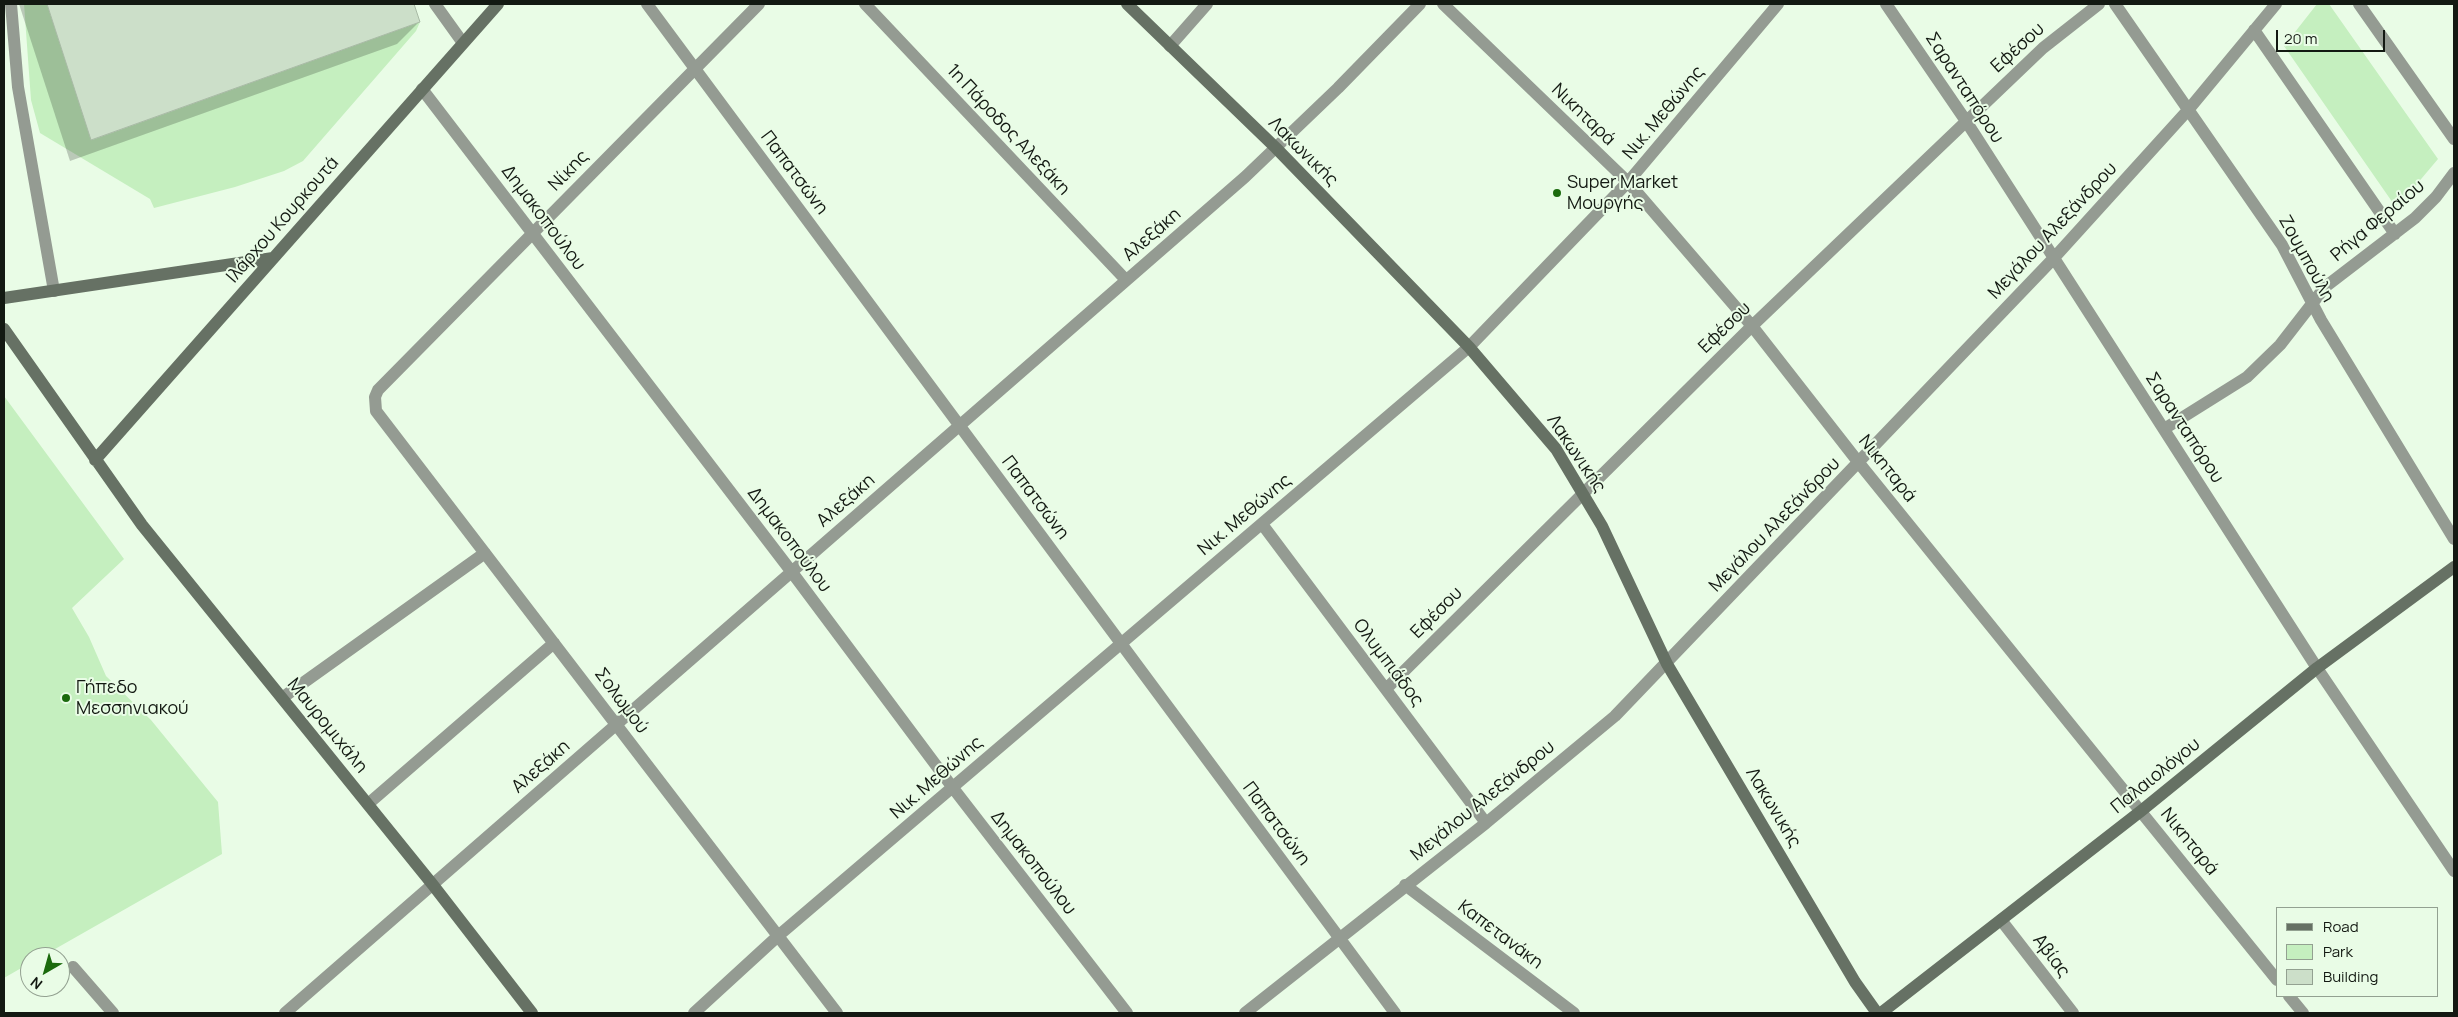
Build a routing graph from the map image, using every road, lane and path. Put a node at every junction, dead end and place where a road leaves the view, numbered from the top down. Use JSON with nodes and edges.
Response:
{"nodes":[{"id":1,"x":11,"y":4,"type":"edge"},
{"id":2,"x":435,"y":4,"type":"edge"},
{"id":3,"x":498,"y":4,"type":"edge"},
{"id":4,"x":647,"y":4,"type":"edge"},
{"id":5,"x":759,"y":4,"type":"edge"},
{"id":6,"x":865,"y":4,"type":"edge"},
{"id":7,"x":1127,"y":4,"type":"edge"},
{"id":8,"x":1207,"y":4,"type":"edge"},
{"id":9,"x":1420,"y":4,"type":"edge"},
{"id":10,"x":1443,"y":4,"type":"edge"},
{"id":11,"x":1778,"y":4,"type":"edge"},
{"id":12,"x":1886,"y":4,"type":"edge"},
{"id":13,"x":2099,"y":4,"type":"edge"},
{"id":14,"x":2115,"y":4,"type":"edge"},
{"id":15,"x":2276,"y":4,"type":"edge"},
{"id":16,"x":2359,"y":4,"type":"edge"},
{"id":17,"x":2254,"y":30,"type":"junction"},
{"id":18,"x":463,"y":43,"type":"junction"},
{"id":19,"x":1170,"y":46,"type":"junction"},
{"id":20,"x":695,"y":68,"type":"junction"},
{"id":21,"x":422,"y":89,"type":"junction"},
{"id":22,"x":2189,"y":110,"type":"junction"},
{"id":23,"x":1966,"y":121,"type":"junction"},
{"id":24,"x":2454,"y":139,"type":"edge"},
{"id":25,"x":1276,"y":148,"type":"junction"},
{"id":26,"x":2454,"y":173,"type":"edge"},
{"id":27,"x":1628,"y":182,"type":"junction"},
{"id":28,"x":532,"y":233,"type":"junction"},
{"id":29,"x":2395,"y":234,"type":"junction"},
{"id":30,"x":273,"y":258,"type":"junction"},
{"id":31,"x":2053,"y":259,"type":"junction"},
{"id":32,"x":1126,"y":280,"type":"junction"},
{"id":33,"x":54,"y":291,"type":"junction"},
{"id":34,"x":4,"y":298,"type":"edge"},
{"id":35,"x":2312,"y":303,"type":"junction"},
{"id":36,"x":1752,"y":326,"type":"junction"},
{"id":37,"x":4,"y":329,"type":"edge"},
{"id":38,"x":1469,"y":347,"type":"junction"},
{"id":39,"x":376,"y":411,"type":"joint"},
{"id":40,"x":960,"y":425,"type":"junction"},
{"id":41,"x":2164,"y":429,"type":"junction"},
{"id":42,"x":95,"y":460,"type":"junction"},
{"id":43,"x":1859,"y":463,"type":"junction"},
{"id":44,"x":1583,"y":493,"type":"junction"},
{"id":45,"x":1262,"y":524,"type":"junction"},
{"id":46,"x":2454,"y":539,"type":"edge"},
{"id":47,"x":486,"y":553,"type":"junction"},
{"id":48,"x":2454,"y":567,"type":"edge"},
{"id":49,"x":791,"y":571,"type":"junction"},
{"id":50,"x":554,"y":643,"type":"junction"},
{"id":51,"x":1121,"y":643,"type":"junction"},
{"id":52,"x":1667,"y":664,"type":"junction"},
{"id":53,"x":2317,"y":668,"type":"junction"},
{"id":54,"x":1386,"y":689,"type":"junction"},
{"id":55,"x":282,"y":698,"type":"junction"},
{"id":56,"x":616,"y":724,"type":"junction"},
{"id":57,"x":953,"y":788,"type":"junction"},
{"id":58,"x":368,"y":804,"type":"junction"},
{"id":59,"x":2141,"y":811,"type":"junction"},
{"id":60,"x":1486,"y":822,"type":"junction"},
{"id":61,"x":2454,"y":871,"type":"edge"},
{"id":62,"x":434,"y":885,"type":"junction"},
{"id":63,"x":1405,"y":885,"type":"junction"},
{"id":64,"x":2001,"y":920,"type":"junction"},
{"id":65,"x":778,"y":936,"type":"junction"},
{"id":66,"x":1339,"y":937,"type":"junction"},
{"id":67,"x":73,"y":967,"type":"dead end"},
{"id":68,"x":2276,"y":979,"type":"edge"},
{"id":69,"x":2290,"y":997,"type":"edge"},
{"id":70,"x":113,"y":1013,"type":"edge"},
{"id":71,"x":285,"y":1013,"type":"edge"},
{"id":72,"x":532,"y":1013,"type":"edge"},
{"id":73,"x":694,"y":1013,"type":"edge"},
{"id":74,"x":837,"y":1013,"type":"edge"},
{"id":75,"x":1127,"y":1013,"type":"edge"},
{"id":76,"x":1245,"y":1013,"type":"edge"},
{"id":77,"x":1395,"y":1013,"type":"edge"},
{"id":78,"x":1574,"y":1013,"type":"edge"},
{"id":79,"x":1877,"y":1013,"type":"edge"},
{"id":80,"x":1881,"y":1013,"type":"edge"},
{"id":81,"x":2073,"y":1013,"type":"edge"},
{"id":82,"x":2303,"y":1013,"type":"edge"}],
"edges":[{"from":1,"to":33,"type":"street"},
{"from":2,"to":18,"type":"street"},
{"from":3,"to":18,"type":"main road","name":"Ιλάρχου Κουρκουτά"},
{"from":4,"to":20,"type":"street","name":"Παπατσώνη"},
{"from":5,"to":20,"type":"street","name":"Νίκης"},
{"from":6,"to":32,"type":"street","name":"1η Πάροδος Αλεξάκη"},
{"from":7,"to":19,"type":"main road","name":"Λακωνικής"},
{"from":8,"to":19,"type":"street"},
{"from":9,"to":25,"type":"street","name":"Αλεξάκη"},
{"from":10,"to":27,"type":"street","name":"Νικηταρά"},
{"from":11,"to":27,"type":"street","name":"Νικ. Μεθώνης"},
{"from":12,"to":23,"type":"street","name":"Σαρανταπόρου"},
{"from":13,"to":23,"type":"street","name":"Εφέσου"},
{"from":14,"to":22,"type":"street","name":"Ζουμπούλη"},
{"from":15,"to":17,"type":"street","name":"Μεγάλου Αλεξάνδρου"},
{"from":16,"to":24,"type":"street"},
{"from":17,"to":22,"type":"street","name":"Μεγάλου Αλεξάνδρου"},
{"from":17,"to":29,"type":"street"},
{"from":18,"to":21,"type":"main road","name":"Ιλάρχου Κουρκουτά"},
{"from":19,"to":25,"type":"main road","name":"Λακωνικής"},
{"from":20,"to":28,"type":"street","name":"Νίκης"},
{"from":20,"to":40,"type":"street","name":"Παπατσώνη"},
{"from":21,"to":28,"type":"street","name":"Δημακοπούλου"},
{"from":21,"to":30,"type":"main road","name":"Ιλάρχου Κουρκουτά"},
{"from":22,"to":31,"type":"street","name":"Μεγάλου Αλεξάνδρου"},
{"from":22,"to":35,"type":"street","name":"Ζουμπούλη"},
{"from":23,"to":31,"type":"street","name":"Σαρανταπόρου"},
{"from":23,"to":36,"type":"street","name":"Εφέσου"},
{"from":25,"to":32,"type":"street","name":"Αλεξάκη"},
{"from":25,"to":38,"type":"main road","name":"Λακωνικής"},
{"from":26,"to":29,"type":"street","name":"Ρήγα Φεραίου"},
{"from":27,"to":36,"type":"street","name":"Νικηταρά"},
{"from":27,"to":38,"type":"street","name":"Νικ. Μεθώνης"},
{"from":28,"to":39,"type":"street","name":"Νίκης"},
{"from":28,"to":49,"type":"street","name":"Δημακοπούλου"},
{"from":29,"to":35,"type":"street","name":"Ρήγα Φεραίου"},
{"from":30,"to":33,"type":"main road"},
{"from":30,"to":42,"type":"main road","name":"Ιλάρχου Κουρκουτά"},
{"from":31,"to":41,"type":"street","name":"Σαρανταπόρου"},
{"from":31,"to":43,"type":"street","name":"Μεγάλου Αλεξάνδρου"},
{"from":32,"to":40,"type":"street","name":"Αλεξάκη"},
{"from":33,"to":34,"type":"main road"},
{"from":35,"to":41,"type":"street","name":"Ρήγα Φεραίου"},
{"from":35,"to":46,"type":"street","name":"Ζουμπούλη"},
{"from":36,"to":43,"type":"street","name":"Νικηταρά"},
{"from":36,"to":44,"type":"street","name":"Εφέσου"},
{"from":37,"to":42,"type":"main road","name":"Μαυρομιχάλη"},
{"from":38,"to":44,"type":"main road","name":"Λακωνικής"},
{"from":38,"to":45,"type":"street","name":"Νικ. Μεθώνης"},
{"from":39,"to":47,"type":"street","name":"Σολωμού"},
{"from":40,"to":49,"type":"street","name":"Αλεξάκη"},
{"from":40,"to":51,"type":"street","name":"Παπατσώνη"},
{"from":41,"to":53,"type":"street","name":"Σαρανταπόρου"},
{"from":42,"to":55,"type":"main road","name":"Μαυρομιχάλη"},
{"from":43,"to":52,"type":"street","name":"Μεγάλου Αλεξάνδρου"},
{"from":43,"to":59,"type":"street","name":"Νικηταρά"},
{"from":44,"to":52,"type":"main road","name":"Λακωνικής"},
{"from":44,"to":54,"type":"street","name":"Εφέσου"},
{"from":45,"to":51,"type":"street","name":"Νικ. Μεθώνης"},
{"from":45,"to":54,"type":"street","name":"Ολυμπιάδος"},
{"from":47,"to":50,"type":"street","name":"Σολωμού"},
{"from":47,"to":55,"type":"street"},
{"from":48,"to":53,"type":"main road","name":"Παλαιολόγου"},
{"from":49,"to":56,"type":"street","name":"Αλεξάκη"},
{"from":49,"to":57,"type":"street","name":"Δημακοπούλου"},
{"from":50,"to":56,"type":"street","name":"Σολωμού"},
{"from":50,"to":58,"type":"street"},
{"from":51,"to":57,"type":"street","name":"Νικ. Μεθώνης"},
{"from":51,"to":66,"type":"street","name":"Παπατσώνη"},
{"from":52,"to":60,"type":"street","name":"Μεγάλου Αλεξάνδρου"},
{"from":52,"to":79,"type":"main road","name":"Λακωνικής"},
{"from":53,"to":59,"type":"main road","name":"Παλαιολόγου"},
{"from":53,"to":61,"type":"street","name":"Σαρανταπόρου"},
{"from":54,"to":60,"type":"street","name":"Ολυμπιάδος"},
{"from":55,"to":58,"type":"main road","name":"Μαυρομιχάλη"},
{"from":56,"to":62,"type":"street","name":"Αλεξάκη"},
{"from":56,"to":65,"type":"street","name":"Σολωμού"},
{"from":57,"to":65,"type":"street","name":"Νικ. Μεθώνης"},
{"from":57,"to":75,"type":"street","name":"Δημακοπούλου"},
{"from":58,"to":62,"type":"main road","name":"Μαυρομιχάλη"},
{"from":59,"to":64,"type":"main road","name":"Παλαιολόγου"},
{"from":59,"to":68,"type":"street","name":"Νικηταρά"},
{"from":60,"to":63,"type":"street","name":"Μεγάλου Αλεξάνδρου"},
{"from":62,"to":71,"type":"street","name":"Αλεξάκη"},
{"from":62,"to":72,"type":"main road","name":"Μαυρομιχάλη"},
{"from":63,"to":66,"type":"street","name":"Μεγάλου Αλεξάνδρου"},
{"from":63,"to":78,"type":"street","name":"Καπετανάκη"},
{"from":64,"to":80,"type":"main road","name":"Παλαιολόγου"},
{"from":64,"to":81,"type":"street","name":"Αβίας"},
{"from":65,"to":73,"type":"street","name":"Νικ. Μεθώνης"},
{"from":65,"to":74,"type":"street","name":"Σολωμού"},
{"from":66,"to":76,"type":"street","name":"Μεγάλου Αλεξάνδρου"},
{"from":66,"to":77,"type":"street","name":"Παπατσώνη"},
{"from":67,"to":70,"type":"street"},
{"from":69,"to":82,"type":"street"}]}
